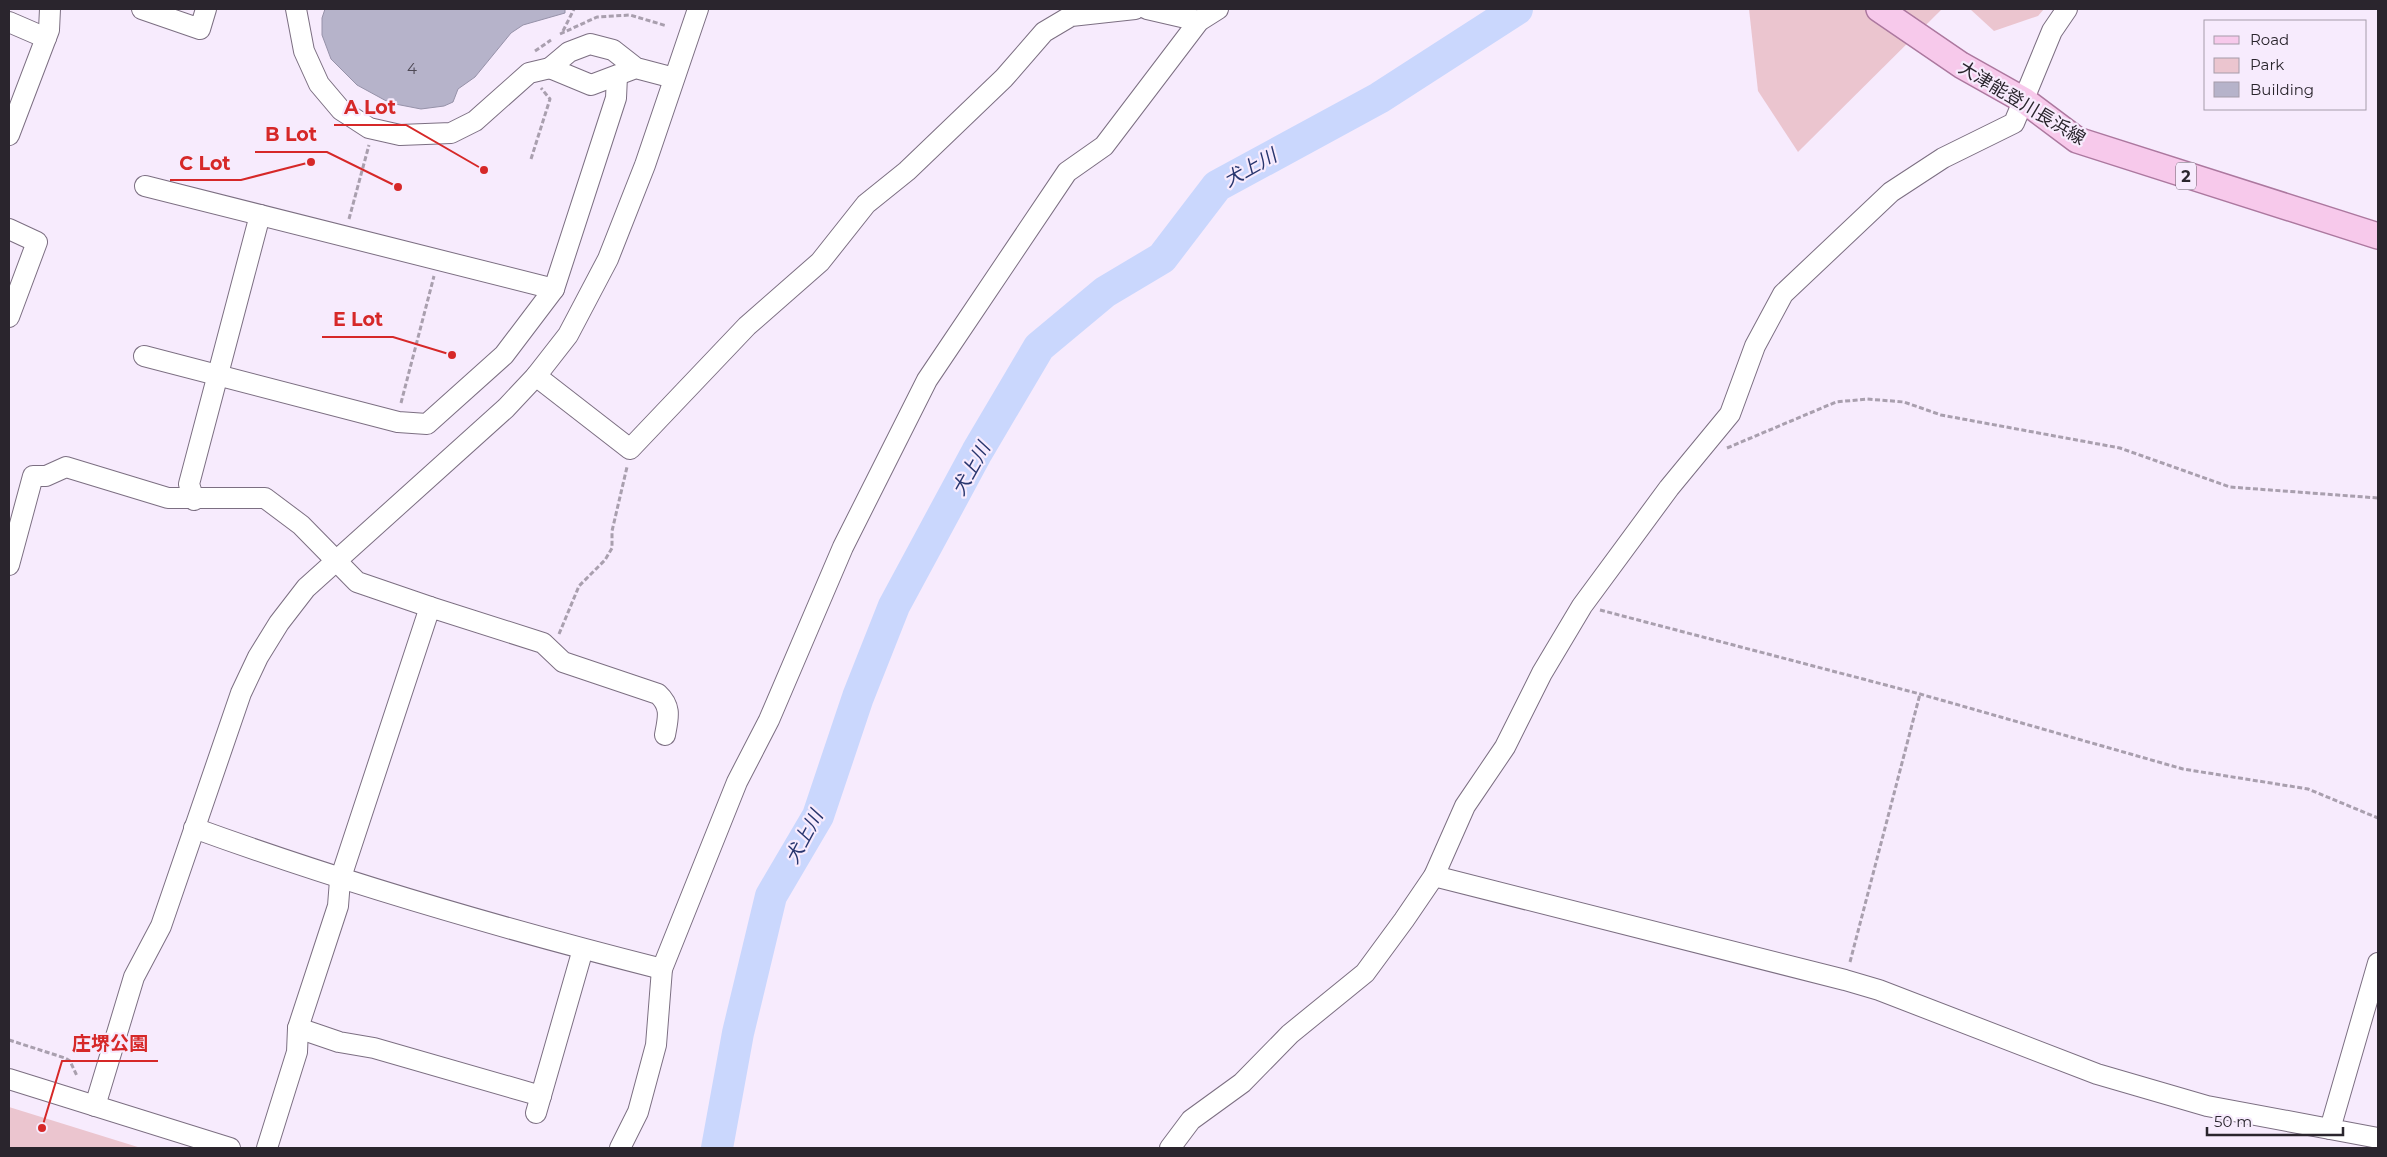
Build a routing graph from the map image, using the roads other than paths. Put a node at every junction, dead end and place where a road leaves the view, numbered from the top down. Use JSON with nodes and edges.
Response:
{"nodes":[{"id":1,"x":50,"y":9,"type":"edge"},
{"id":2,"x":142,"y":9,"type":"edge"},
{"id":3,"x":206,"y":9,"type":"edge"},
{"id":4,"x":296,"y":9,"type":"edge"},
{"id":5,"x":698,"y":9,"type":"edge"},
{"id":6,"x":1135,"y":9,"type":"edge"},
{"id":7,"x":1147,"y":9,"type":"edge"},
{"id":8,"x":1218,"y":9,"type":"edge"},
{"id":9,"x":1879,"y":9,"type":"edge"},
{"id":10,"x":2067,"y":9,"type":"edge"},
{"id":11,"x":1199,"y":21,"type":"junction"},
{"id":12,"x":9,"y":22,"type":"edge"},
{"id":13,"x":46,"y":38,"type":"junction"},
{"id":14,"x":543,"y":70,"type":"junction"},
{"id":15,"x":626,"y":72,"type":"junction"},
{"id":16,"x":674,"y":78,"type":"junction"},
{"id":17,"x":2015,"y":96,"type":"junction"},
{"id":18,"x":9,"y":135,"type":"edge"},
{"id":19,"x":146,"y":186,"type":"dead end"},
{"id":20,"x":260,"y":215,"type":"junction"},
{"id":21,"x":9,"y":229,"type":"edge"},
{"id":22,"x":2378,"y":236,"type":"edge"},
{"id":23,"x":554,"y":289,"type":"junction"},
{"id":24,"x":9,"y":317,"type":"edge"},
{"id":25,"x":144,"y":356,"type":"dead end"},
{"id":26,"x":218,"y":374,"type":"junction"},
{"id":27,"x":536,"y":376,"type":"junction"},
{"id":28,"x":194,"y":500,"type":"junction"},
{"id":29,"x":336,"y":560,"type":"junction"},
{"id":30,"x":9,"y":565,"type":"edge"},
{"id":31,"x":430,"y":607,"type":"junction"},
{"id":32,"x":665,"y":735,"type":"dead end"},
{"id":33,"x":194,"y":828,"type":"junction"},
{"id":34,"x":1434,"y":876,"type":"junction"},
{"id":35,"x":340,"y":880,"type":"junction"},
{"id":36,"x":583,"y":949,"type":"junction"},
{"id":37,"x":2378,"y":963,"type":"edge"},
{"id":38,"x":662,"y":969,"type":"junction"},
{"id":39,"x":298,"y":1028,"type":"junction"},
{"id":40,"x":9,"y":1079,"type":"edge"},
{"id":41,"x":95,"y":1106,"type":"junction"},
{"id":42,"x":2330,"y":1129,"type":"junction"},
{"id":43,"x":2369,"y":1141,"type":"edge"},
{"id":44,"x":230,"y":1148,"type":"edge"},
{"id":45,"x":267,"y":1148,"type":"edge"},
{"id":46,"x":620,"y":1148,"type":"edge"},
{"id":47,"x":1170,"y":1148,"type":"edge"}],
"edges":[{"from":1,"to":13,"type":"street"},
{"from":2,"to":3,"type":"street"},
{"from":4,"to":14,"type":"street"},
{"from":5,"to":16,"type":"street"},
{"from":6,"to":27,"type":"street"},
{"from":7,"to":11,"type":"street"},
{"from":8,"to":11,"type":"street"},
{"from":9,"to":17,"type":"main road","name":"大津能登川長浜線","number":"2"},
{"from":10,"to":17,"type":"street"},
{"from":11,"to":38,"type":"street"},
{"from":12,"to":13,"type":"street"},
{"from":13,"to":18,"type":"street"},
{"from":14,"to":15,"type":"street"},
{"from":14,"to":15,"type":"street"},
{"from":15,"to":16,"type":"street"},
{"from":15,"to":23,"type":"street"},
{"from":16,"to":27,"type":"street"},
{"from":17,"to":22,"type":"main road","name":"大津能登川長浜線","number":"2"},
{"from":17,"to":34,"type":"street"},
{"from":19,"to":20,"type":"street"},
{"from":20,"to":23,"type":"street"},
{"from":20,"to":26,"type":"street"},
{"from":21,"to":24,"type":"street"},
{"from":23,"to":26,"type":"street"},
{"from":25,"to":26,"type":"street"},
{"from":26,"to":28,"type":"street"},
{"from":27,"to":29,"type":"street"},
{"from":28,"to":29,"type":"street"},
{"from":28,"to":30,"type":"street"},
{"from":29,"to":31,"type":"street"},
{"from":29,"to":33,"type":"street"},
{"from":31,"to":32,"type":"street"},
{"from":31,"to":35,"type":"street"},
{"from":33,"to":35,"type":"street"},
{"from":33,"to":41,"type":"street"},
{"from":34,"to":42,"type":"street"},
{"from":34,"to":47,"type":"street"},
{"from":35,"to":36,"type":"street"},
{"from":35,"to":39,"type":"street"},
{"from":36,"to":38,"type":"street"},
{"from":36,"to":39,"type":"street"},
{"from":37,"to":42,"type":"street"},
{"from":38,"to":46,"type":"street"},
{"from":39,"to":45,"type":"street"},
{"from":40,"to":41,"type":"street"},
{"from":41,"to":44,"type":"street"},
{"from":42,"to":43,"type":"street"}]}
